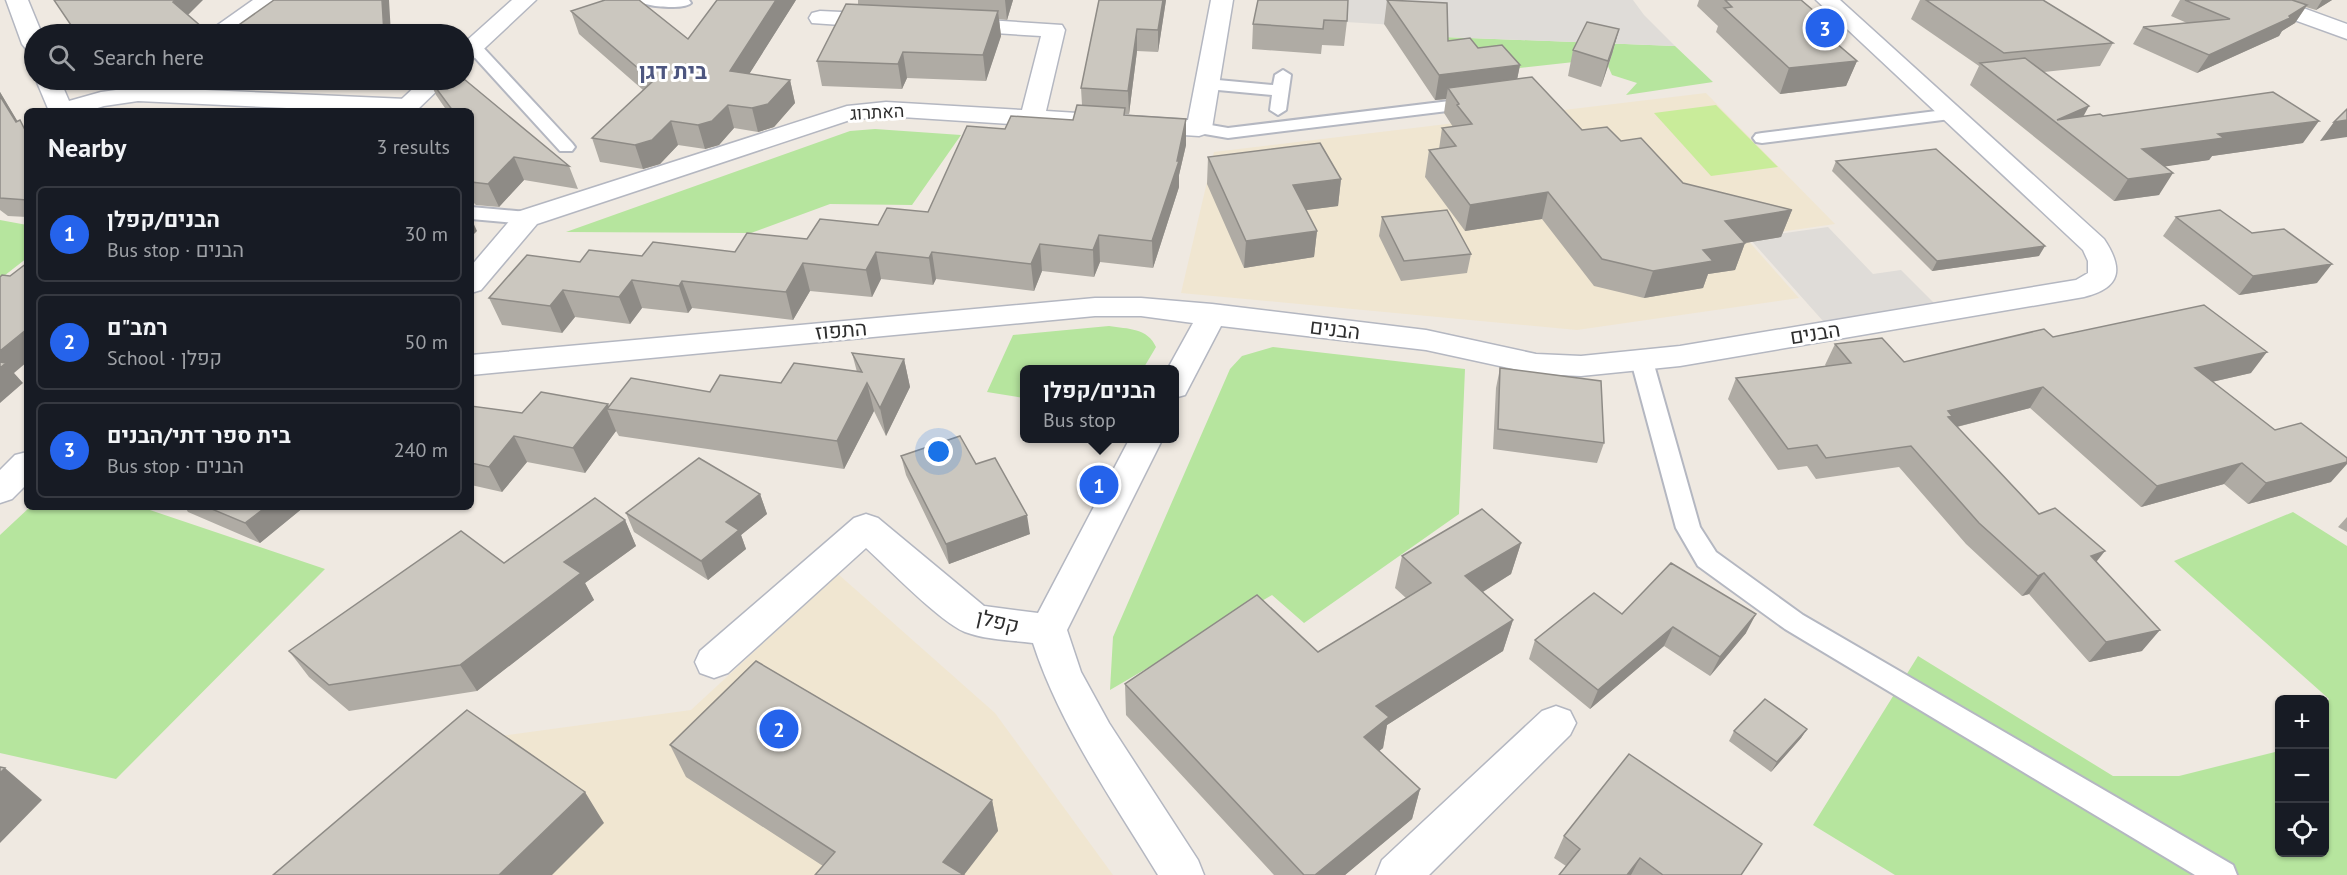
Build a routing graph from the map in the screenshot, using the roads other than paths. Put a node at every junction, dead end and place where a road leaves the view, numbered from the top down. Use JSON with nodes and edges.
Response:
{"nodes":[{"id":1,"x":17,"y":0,"type":"edge"},
{"id":2,"x":267,"y":0,"type":"edge"},
{"id":3,"x":525,"y":0,"type":"edge"},
{"id":4,"x":644,"y":0,"type":"edge"},
{"id":5,"x":1222,"y":0,"type":"edge"},
{"id":6,"x":1827,"y":0,"type":"edge"},
{"id":7,"x":2261,"y":0,"type":"edge"},
{"id":8,"x":684,"y":3,"type":"dead end"},
{"id":9,"x":820,"y":18,"type":"dead end"},
{"id":10,"x":902,"y":22,"type":"edge"},
{"id":11,"x":26,"y":24,"type":"edge"},
{"id":12,"x":234,"y":24,"type":"edge"},
{"id":13,"x":937,"y":24,"type":"edge"},
{"id":14,"x":2347,"y":32,"type":"edge"},
{"id":15,"x":474,"y":45,"type":"edge"},
{"id":16,"x":474,"y":56,"type":"edge"},
{"id":17,"x":1207,"y":84,"type":"junction"},
{"id":18,"x":53,"y":90,"type":"edge"},
{"id":19,"x":136,"y":90,"type":"edge"},
{"id":20,"x":183,"y":90,"type":"edge"},
{"id":21,"x":425,"y":90,"type":"edge"},
{"id":22,"x":1496,"y":100,"type":"edge"},
{"id":23,"x":61,"y":108,"type":"edge"},
{"id":24,"x":72,"y":108,"type":"edge"},
{"id":25,"x":392,"y":108,"type":"edge"},
{"id":26,"x":405,"y":108,"type":"edge"},
{"id":27,"x":1278,"y":110,"type":"dead end"},
{"id":28,"x":1952,"y":114,"type":"junction"},
{"id":29,"x":1032,"y":118,"type":"junction"},
{"id":30,"x":1199,"y":128,"type":"junction"},
{"id":31,"x":1762,"y":138,"type":"dead end"},
{"id":32,"x":566,"y":147,"type":"dead end"},
{"id":33,"x":474,"y":213,"type":"edge"},
{"id":34,"x":527,"y":218,"type":"junction"},
{"id":35,"x":474,"y":280,"type":"edge"},
{"id":36,"x":1212,"y":314,"type":"junction"},
{"id":37,"x":1642,"y":361,"type":"junction"},
{"id":38,"x":474,"y":365,"type":"edge"},
{"id":39,"x":1179,"y":377,"type":"edge"},
{"id":40,"x":1144,"y":443,"type":"edge"},
{"id":41,"x":24,"y":467,"type":"edge"},
{"id":42,"x":0,"y":490,"type":"edge"},
{"id":43,"x":1048,"y":630,"type":"junction"},
{"id":44,"x":714,"y":662,"type":"dead end"},
{"id":45,"x":1556,"y":723,"type":"dead end"},
{"id":46,"x":1182,"y":875,"type":"edge"},
{"id":47,"x":1398,"y":875,"type":"edge"},
{"id":48,"x":2222,"y":875,"type":"edge"}],
"edges":[{"from":1,"to":11,"type":"street"},
{"from":2,"to":12,"type":"street"},
{"from":3,"to":15,"type":"street"},
{"from":4,"to":8,"type":"lane"},
{"from":5,"to":17,"type":"street"},
{"from":6,"to":28,"type":"street","name":"הבנים"},
{"from":7,"to":14,"type":"street"},
{"from":9,"to":10,"type":"street"},
{"from":13,"to":29,"type":"street"},
{"from":16,"to":32,"type":"lane"},
{"from":17,"to":27,"type":"lane"},
{"from":17,"to":30,"type":"street"},
{"from":18,"to":23,"type":"street"},
{"from":19,"to":24,"type":"street"},
{"from":20,"to":25,"type":"street"},
{"from":21,"to":26,"type":"street"},
{"from":22,"to":30,"type":"lane"},
{"from":28,"to":31,"type":"lane"},
{"from":28,"to":37,"type":"street","name":"הבנים"},
{"from":29,"to":30,"type":"street","name":"האתרוג"},
{"from":29,"to":34,"type":"street","name":"האתרוג"},
{"from":33,"to":34,"type":"lane"},
{"from":34,"to":35,"type":"street"},
{"from":36,"to":37,"type":"street","name":"הבנים"},
{"from":36,"to":38,"type":"street","name":"התפוז"},
{"from":36,"to":39,"type":"street"},
{"from":37,"to":48,"type":"lane"},
{"from":40,"to":43,"type":"street"},
{"from":41,"to":42,"type":"street"},
{"from":43,"to":44,"type":"street","name":"קפלן"},
{"from":43,"to":46,"type":"street","name":"קפלן"},
{"from":45,"to":47,"type":"street"}]}
